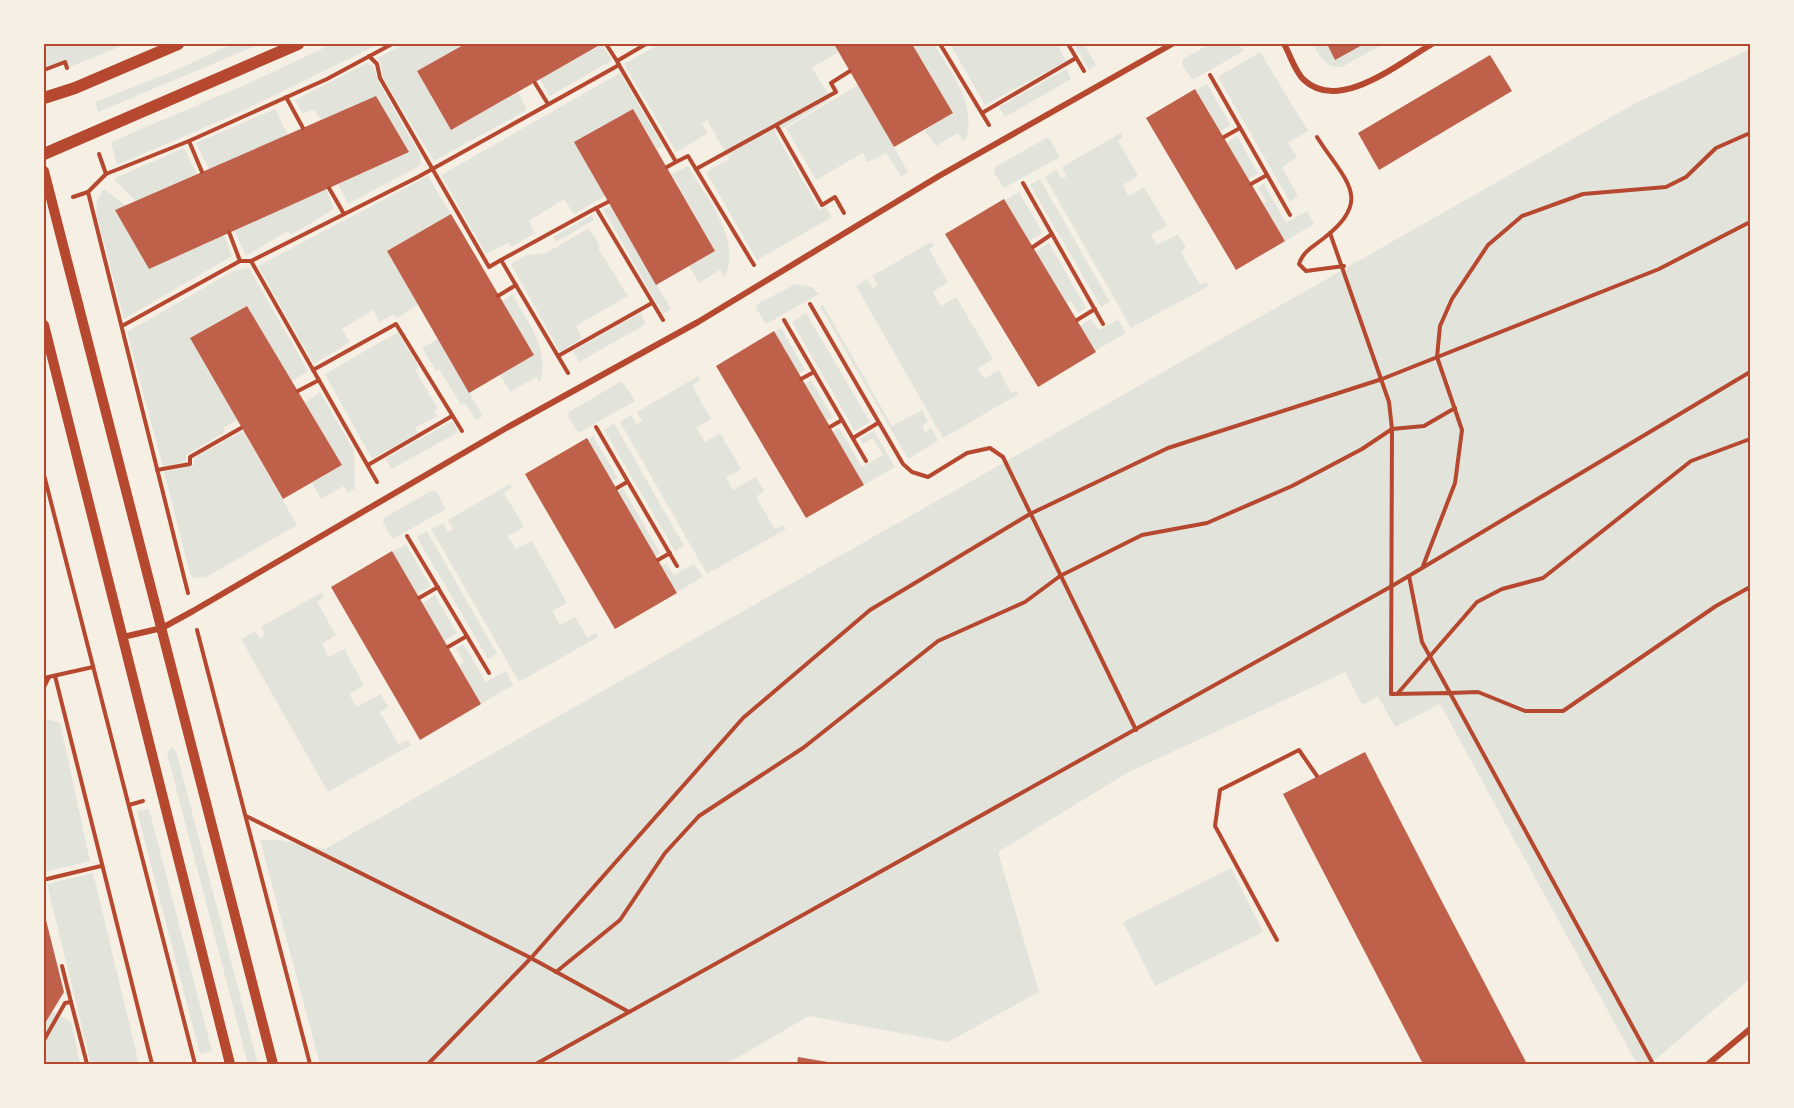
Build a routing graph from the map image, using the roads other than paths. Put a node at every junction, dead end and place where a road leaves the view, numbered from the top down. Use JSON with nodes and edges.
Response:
{"nodes":[{"id":1,"x":178,"y":44,"type":"edge"},
{"id":2,"x":298,"y":44,"type":"edge"},
{"id":3,"x":1172,"y":44,"type":"edge"},
{"id":4,"x":1284,"y":44,"type":"edge"},
{"id":5,"x":1432,"y":44,"type":"edge"},
{"id":6,"x":44,"y":98,"type":"edge"},
{"id":7,"x":44,"y":154,"type":"edge"},
{"id":8,"x":44,"y":171,"type":"edge"},
{"id":9,"x":44,"y":325,"type":"edge"},
{"id":10,"x":162,"y":628,"type":"junction"},
{"id":11,"x":123,"y":637,"type":"junction"},
{"id":12,"x":1750,"y":1029,"type":"edge"},
{"id":13,"x":230,"y":1065,"type":"edge"},
{"id":14,"x":273,"y":1065,"type":"edge"},
{"id":15,"x":1708,"y":1065,"type":"edge"}],
"edges":[{"from":1,"to":6,"type":"main road"},
{"from":2,"to":7,"type":"main road"},
{"from":3,"to":10,"type":"street"},
{"from":4,"to":5,"type":"street"},
{"from":8,"to":10,"type":"street"},
{"from":9,"to":11,"type":"street"},
{"from":10,"to":11,"type":"street"},
{"from":10,"to":14,"type":"street"},
{"from":11,"to":13,"type":"street"},
{"from":12,"to":15,"type":"street"}]}
